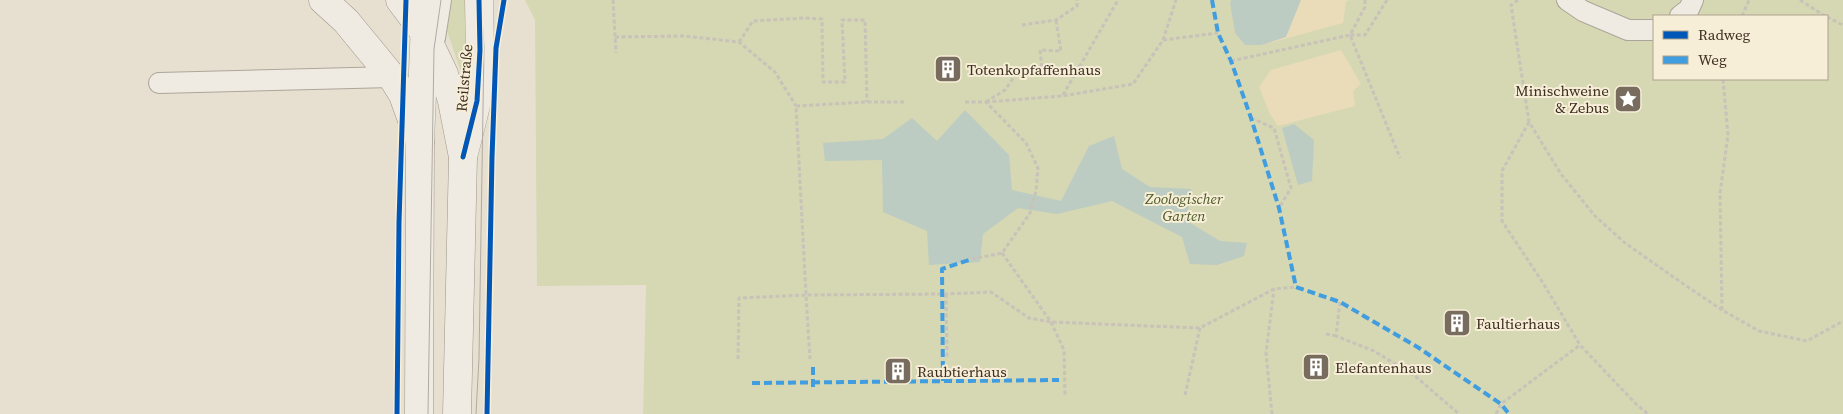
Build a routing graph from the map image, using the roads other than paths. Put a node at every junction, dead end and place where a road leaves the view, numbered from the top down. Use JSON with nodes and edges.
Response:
{"nodes":[{"id":1,"x":323,"y":0,"type":"edge"},
{"id":2,"x":400,"y":0,"type":"edge"},
{"id":3,"x":426,"y":0,"type":"edge"},
{"id":4,"x":441,"y":0,"type":"edge"},
{"id":5,"x":479,"y":0,"type":"edge"},
{"id":6,"x":1567,"y":0,"type":"edge"},
{"id":7,"x":1693,"y":0,"type":"edge"},
{"id":8,"x":1681,"y":15,"type":"edge"},
{"id":9,"x":1653,"y":30,"type":"edge"},
{"id":10,"x":429,"y":41,"type":"junction"},
{"id":11,"x":392,"y":77,"type":"junction"},
{"id":12,"x":159,"y":84,"type":"dead end"},
{"id":13,"x":421,"y":148,"type":"junction"},
{"id":14,"x":463,"y":157,"type":"junction"},
{"id":15,"x":419,"y":414,"type":"edge"},
{"id":16,"x":458,"y":414,"type":"edge"}],
"edges":[{"from":1,"to":11,"type":"main road"},
{"from":2,"to":10,"type":"main road"},
{"from":3,"to":10,"type":"main road"},
{"from":4,"to":10,"type":"lane"},
{"from":5,"to":14,"type":"main road","name":"Reilstraße"},
{"from":6,"to":9,"type":"lane"},
{"from":7,"to":8,"type":"lane"},
{"from":10,"to":13,"type":"main road"},
{"from":10,"to":14,"type":"main road"},
{"from":11,"to":12,"type":"lane"},
{"from":11,"to":13,"type":"main road"},
{"from":13,"to":15,"type":"main road"},
{"from":14,"to":16,"type":"main road","name":"Reilstraße"}]}
